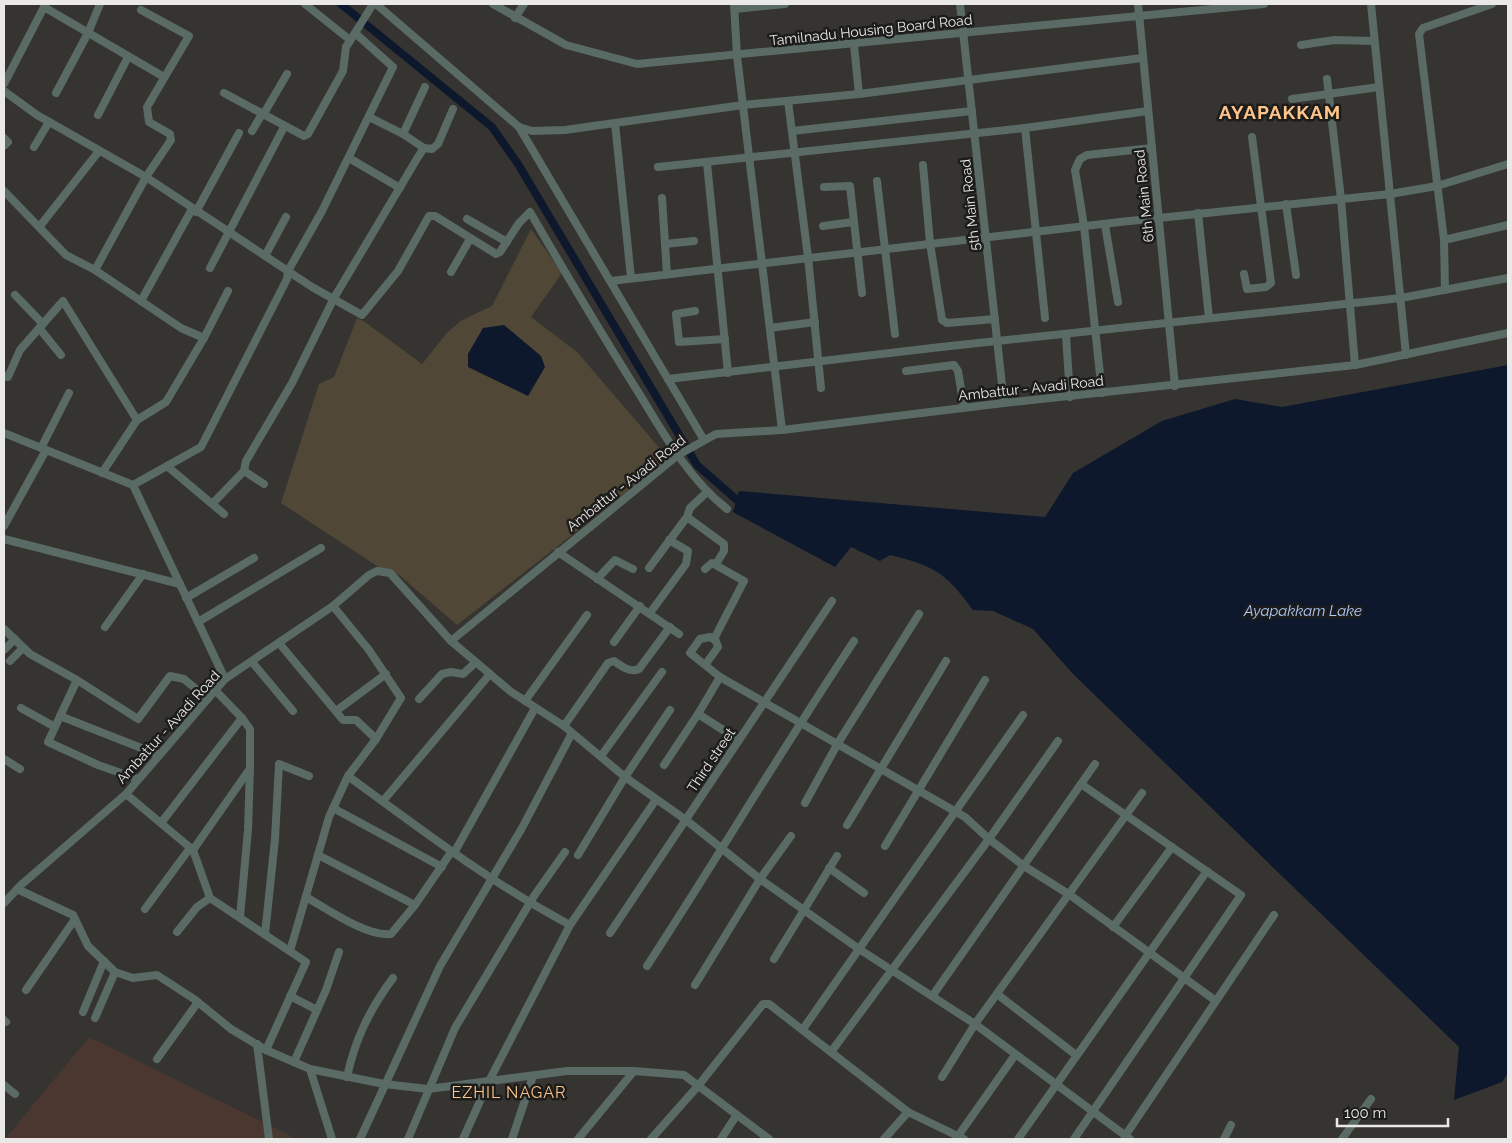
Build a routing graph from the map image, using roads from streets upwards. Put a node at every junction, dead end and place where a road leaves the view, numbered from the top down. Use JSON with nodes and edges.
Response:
{"nodes":[{"id":1,"x":100,"y":4,"type":"edge"},
{"id":2,"x":305,"y":4,"type":"edge"},
{"id":3,"x":375,"y":4,"type":"edge"},
{"id":4,"x":493,"y":4,"type":"edge"},
{"id":5,"x":524,"y":4,"type":"edge"},
{"id":6,"x":785,"y":4,"type":"edge"},
{"id":7,"x":960,"y":4,"type":"edge"},
{"id":8,"x":1138,"y":4,"type":"edge"},
{"id":9,"x":1264,"y":4,"type":"edge"},
{"id":10,"x":1371,"y":4,"type":"edge"},
{"id":11,"x":1492,"y":4,"type":"edge"},
{"id":12,"x":42,"y":5,"type":"edge"},
{"id":13,"x":734,"y":6,"type":"edge"},
{"id":14,"x":141,"y":10,"type":"dead end"},
{"id":15,"x":1138,"y":16,"type":"junction"},
{"id":16,"x":514,"y":18,"type":"junction"},
{"id":17,"x":88,"y":33,"type":"junction"},
{"id":18,"x":354,"y":34,"type":"junction"},
{"id":19,"x":964,"y":34,"type":"junction"},
{"id":20,"x":1374,"y":41,"type":"junction"},
{"id":21,"x":854,"y":45,"type":"junction"},
{"id":22,"x":1301,"y":45,"type":"dead end"},
{"id":23,"x":128,"y":56,"type":"junction"},
{"id":24,"x":737,"y":56,"type":"junction"},
{"id":25,"x":1142,"y":58,"type":"junction"},
{"id":26,"x":287,"y":74,"type":"dead end"},
{"id":27,"x":164,"y":77,"type":"junction"},
{"id":28,"x":1327,"y":79,"type":"dead end"},
{"id":29,"x":969,"y":81,"type":"junction"},
{"id":30,"x":4,"y":84,"type":"edge"},
{"id":31,"x":426,"y":87,"type":"dead end"},
{"id":32,"x":1379,"y":87,"type":"junction"},
{"id":33,"x":4,"y":91,"type":"edge"},
{"id":34,"x":56,"y":93,"type":"dead end"},
{"id":35,"x":224,"y":93,"type":"dead end"},
{"id":36,"x":859,"y":94,"type":"junction"},
{"id":37,"x":1329,"y":94,"type":"junction"},
{"id":38,"x":1292,"y":99,"type":"dead end"},
{"id":39,"x":788,"y":101,"type":"junction"},
{"id":40,"x":743,"y":105,"type":"junction"},
{"id":41,"x":453,"y":109,"type":"dead end"},
{"id":42,"x":972,"y":110,"type":"junction"},
{"id":43,"x":1148,"y":111,"type":"junction"},
{"id":44,"x":262,"y":114,"type":"junction"},
{"id":45,"x":98,"y":115,"type":"dead end"},
{"id":46,"x":369,"y":117,"type":"junction"},
{"id":47,"x":49,"y":122,"type":"junction"},
{"id":48,"x":615,"y":123,"type":"junction"},
{"id":49,"x":284,"y":127,"type":"junction"},
{"id":50,"x":519,"y":127,"type":"junction"},
{"id":51,"x":1025,"y":128,"type":"junction"},
{"id":52,"x":252,"y":131,"type":"dead end"},
{"id":53,"x":792,"y":131,"type":"junction"},
{"id":54,"x":238,"y":133,"type":"dead end"},
{"id":55,"x":975,"y":133,"type":"junction"},
{"id":56,"x":403,"y":134,"type":"junction"},
{"id":57,"x":1252,"y":137,"type":"dead end"},
{"id":58,"x":4,"y":138,"type":"edge"},
{"id":59,"x":4,"y":146,"type":"edge"},
{"id":60,"x":34,"y":147,"type":"dead end"},
{"id":61,"x":424,"y":148,"type":"junction"},
{"id":62,"x":1152,"y":148,"type":"junction"},
{"id":63,"x":99,"y":151,"type":"junction"},
{"id":64,"x":795,"y":152,"type":"junction"},
{"id":65,"x":750,"y":157,"type":"junction"},
{"id":66,"x":349,"y":158,"type":"junction"},
{"id":67,"x":706,"y":163,"type":"junction"},
{"id":68,"x":1508,"y":164,"type":"edge"},
{"id":69,"x":923,"y":166,"type":"dead end"},
{"id":70,"x":658,"y":167,"type":"dead end"},
{"id":71,"x":146,"y":178,"type":"junction"},
{"id":72,"x":877,"y":181,"type":"dead end"},
{"id":73,"x":1437,"y":186,"type":"junction"},
{"id":74,"x":824,"y":187,"type":"dead end"},
{"id":75,"x":400,"y":188,"type":"junction"},
{"id":76,"x":4,"y":191,"type":"edge"},
{"id":77,"x":1390,"y":194,"type":"junction"},
{"id":78,"x":662,"y":198,"type":"dead end"},
{"id":79,"x":1340,"y":199,"type":"junction"},
{"id":80,"x":1286,"y":204,"type":"junction"},
{"id":81,"x":1262,"y":207,"type":"junction"},
{"id":82,"x":194,"y":211,"type":"junction"},
{"id":83,"x":1198,"y":214,"type":"junction"},
{"id":84,"x":286,"y":217,"type":"dead end"},
{"id":85,"x":1160,"y":218,"type":"junction"},
{"id":86,"x":467,"y":219,"type":"dead end"},
{"id":87,"x":853,"y":222,"type":"junction"},
{"id":88,"x":1105,"y":225,"type":"junction"},
{"id":89,"x":1508,"y":225,"type":"edge"},
{"id":90,"x":40,"y":226,"type":"junction"},
{"id":91,"x":823,"y":226,"type":"dead end"},
{"id":92,"x":1084,"y":226,"type":"junction"},
{"id":93,"x":229,"y":231,"type":"junction"},
{"id":94,"x":1035,"y":232,"type":"junction"},
{"id":95,"x":986,"y":237,"type":"junction"},
{"id":96,"x":470,"y":239,"type":"junction"},
{"id":97,"x":1444,"y":240,"type":"junction"},
{"id":98,"x":507,"y":242,"type":"junction"},
{"id":99,"x":694,"y":242,"type":"dead end"},
{"id":100,"x":665,"y":244,"type":"junction"},
{"id":101,"x":930,"y":244,"type":"junction"},
{"id":102,"x":886,"y":248,"type":"junction"},
{"id":103,"x":856,"y":252,"type":"junction"},
{"id":104,"x":265,"y":256,"type":"junction"},
{"id":105,"x":808,"y":257,"type":"junction"},
{"id":106,"x":762,"y":262,"type":"junction"},
{"id":107,"x":210,"y":268,"type":"dead end"},
{"id":108,"x":717,"y":268,"type":"junction"},
{"id":109,"x":95,"y":270,"type":"junction"},
{"id":110,"x":288,"y":271,"type":"junction"},
{"id":111,"x":451,"y":272,"type":"dead end"},
{"id":112,"x":667,"y":274,"type":"junction"},
{"id":113,"x":1244,"y":274,"type":"dead end"},
{"id":114,"x":1296,"y":274,"type":"dead end"},
{"id":115,"x":631,"y":278,"type":"junction"},
{"id":116,"x":1508,"y":278,"type":"edge"},
{"id":117,"x":611,"y":281,"type":"junction"},
{"id":118,"x":1445,"y":290,"type":"junction"},
{"id":119,"x":228,"y":291,"type":"dead end"},
{"id":120,"x":862,"y":293,"type":"dead end"},
{"id":121,"x":15,"y":295,"type":"dead end"},
{"id":122,"x":334,"y":298,"type":"junction"},
{"id":123,"x":1401,"y":298,"type":"junction"},
{"id":124,"x":141,"y":301,"type":"junction"},
{"id":125,"x":1118,"y":302,"type":"dead end"},
{"id":126,"x":1349,"y":303,"type":"junction"},
{"id":127,"x":696,"y":311,"type":"dead end"},
{"id":128,"x":1046,"y":318,"type":"dead end"},
{"id":129,"x":1209,"y":318,"type":"junction"},
{"id":130,"x":995,"y":319,"type":"junction"},
{"id":131,"x":814,"y":322,"type":"junction"},
{"id":132,"x":1169,"y":323,"type":"junction"},
{"id":133,"x":41,"y":326,"type":"junction"},
{"id":134,"x":770,"y":328,"type":"junction"},
{"id":135,"x":1095,"y":331,"type":"junction"},
{"id":136,"x":1508,"y":333,"type":"edge"},
{"id":137,"x":895,"y":334,"type":"dead end"},
{"id":138,"x":1066,"y":335,"type":"junction"},
{"id":139,"x":204,"y":338,"type":"junction"},
{"id":140,"x":725,"y":339,"type":"junction"},
{"id":141,"x":998,"y":341,"type":"junction"},
{"id":142,"x":61,"y":355,"type":"dead end"},
{"id":143,"x":1406,"y":355,"type":"junction"},
{"id":144,"x":818,"y":362,"type":"junction"},
{"id":145,"x":1355,"y":365,"type":"junction"},
{"id":146,"x":774,"y":367,"type":"junction"},
{"id":147,"x":906,"y":372,"type":"dead end"},
{"id":148,"x":728,"y":373,"type":"junction"},
{"id":149,"x":4,"y":376,"type":"edge"},
{"id":150,"x":668,"y":379,"type":"junction"},
{"id":151,"x":1175,"y":386,"type":"junction"},
{"id":152,"x":821,"y":388,"type":"dead end"},
{"id":153,"x":69,"y":393,"type":"dead end"},
{"id":154,"x":1102,"y":393,"type":"junction"},
{"id":155,"x":1070,"y":397,"type":"junction"},
{"id":156,"x":1004,"y":403,"type":"junction"},
{"id":157,"x":964,"y":408,"type":"junction"},
{"id":158,"x":137,"y":420,"type":"junction"},
{"id":159,"x":782,"y":430,"type":"junction"},
{"id":160,"x":4,"y":433,"type":"edge"},
{"id":161,"x":704,"y":440,"type":"junction"},
{"id":162,"x":43,"y":449,"type":"junction"},
{"id":163,"x":680,"y":454,"type":"junction"},
{"id":164,"x":167,"y":466,"type":"junction"},
{"id":165,"x":244,"y":470,"type":"junction"},
{"id":166,"x":102,"y":473,"type":"junction"},
{"id":167,"x":264,"y":484,"type":"dead end"},
{"id":168,"x":133,"y":485,"type":"junction"},
{"id":169,"x":707,"y":492,"type":"junction"},
{"id":170,"x":213,"y":503,"type":"junction"},
{"id":171,"x":727,"y":509,"type":"dead end"},
{"id":172,"x":224,"y":514,"type":"dead end"},
{"id":173,"x":687,"y":517,"type":"junction"},
{"id":174,"x":4,"y":526,"type":"edge"},
{"id":175,"x":4,"y":539,"type":"edge"},
{"id":176,"x":670,"y":540,"type":"junction"},
{"id":177,"x":321,"y":548,"type":"dead end"},
{"id":178,"x":558,"y":552,"type":"junction"},
{"id":179,"x":254,"y":558,"type":"dead end"},
{"id":180,"x":716,"y":564,"type":"junction"},
{"id":181,"x":649,"y":568,"type":"dead end"},
{"id":182,"x":705,"y":569,"type":"dead end"},
{"id":183,"x":633,"y":570,"type":"dead end"},
{"id":184,"x":143,"y":574,"type":"junction"},
{"id":185,"x":597,"y":579,"type":"junction"},
{"id":186,"x":180,"y":584,"type":"junction"},
{"id":187,"x":186,"y":598,"type":"junction"},
{"id":188,"x":832,"y":601,"type":"dead end"},
{"id":189,"x":333,"y":606,"type":"junction"},
{"id":190,"x":640,"y":606,"type":"junction"},
{"id":191,"x":650,"y":613,"type":"junction"},
{"id":192,"x":918,"y":614,"type":"dead end"},
{"id":193,"x":588,"y":615,"type":"dead end"},
{"id":194,"x":198,"y":622,"type":"junction"},
{"id":195,"x":104,"y":627,"type":"dead end"},
{"id":196,"x":670,"y":627,"type":"junction"},
{"id":197,"x":4,"y":630,"type":"edge"},
{"id":198,"x":679,"y":634,"type":"dead end"},
{"id":199,"x":15,"y":639,"type":"junction"},
{"id":200,"x":714,"y":639,"type":"junction"},
{"id":201,"x":451,"y":641,"type":"junction"},
{"id":202,"x":854,"y":641,"type":"dead end"},
{"id":203,"x":614,"y":642,"type":"dead end"},
{"id":204,"x":279,"y":643,"type":"junction"},
{"id":205,"x":22,"y":648,"type":"junction"},
{"id":206,"x":4,"y":650,"type":"edge"},
{"id":207,"x":10,"y":661,"type":"dead end"},
{"id":208,"x":946,"y":661,"type":"dead end"},
{"id":209,"x":252,"y":662,"type":"junction"},
{"id":210,"x":476,"y":662,"type":"junction"},
{"id":211,"x":705,"y":665,"type":"junction"},
{"id":212,"x":662,"y":672,"type":"dead end"},
{"id":213,"x":386,"y":674,"type":"junction"},
{"id":214,"x":490,"y":674,"type":"junction"},
{"id":215,"x":720,"y":676,"type":"junction"},
{"id":216,"x":225,"y":679,"type":"junction"},
{"id":217,"x":77,"y":680,"type":"junction"},
{"id":218,"x":985,"y":680,"type":"dead end"},
{"id":219,"x":215,"y":690,"type":"junction"},
{"id":220,"x":419,"y":698,"type":"dead end"},
{"id":221,"x":208,"y":699,"type":"junction"},
{"id":222,"x":525,"y":701,"type":"junction"},
{"id":223,"x":764,"y":702,"type":"junction"},
{"id":224,"x":20,"y":708,"type":"dead end"},
{"id":225,"x":535,"y":708,"type":"junction"},
{"id":226,"x":670,"y":710,"type":"dead end"},
{"id":227,"x":293,"y":711,"type":"dead end"},
{"id":228,"x":336,"y":711,"type":"junction"},
{"id":229,"x":698,"y":714,"type":"junction"},
{"id":230,"x":1023,"y":715,"type":"dead end"},
{"id":231,"x":60,"y":716,"type":"junction"},
{"id":232,"x":242,"y":718,"type":"junction"},
{"id":233,"x":801,"y":721,"type":"junction"},
{"id":234,"x":55,"y":726,"type":"junction"},
{"id":235,"x":564,"y":726,"type":"junction"},
{"id":236,"x":572,"y":733,"type":"junction"},
{"id":237,"x":376,"y":739,"type":"junction"},
{"id":238,"x":739,"y":740,"type":"junction"},
{"id":239,"x":1058,"y":740,"type":"dead end"},
{"id":240,"x":838,"y":743,"type":"junction"},
{"id":241,"x":159,"y":755,"type":"junction"},
{"id":242,"x":601,"y":756,"type":"junction"},
{"id":243,"x":4,"y":760,"type":"edge"},
{"id":244,"x":1095,"y":764,"type":"dead end"},
{"id":245,"x":664,"y":765,"type":"dead end"},
{"id":246,"x":250,"y":768,"type":"junction"},
{"id":247,"x":20,"y":769,"type":"dead end"},
{"id":248,"x":879,"y":769,"type":"junction"},
{"id":249,"x":309,"y":776,"type":"dead end"},
{"id":250,"x":348,"y":776,"type":"junction"},
{"id":251,"x":625,"y":777,"type":"junction"},
{"id":252,"x":138,"y":779,"type":"junction"},
{"id":253,"x":1081,"y":784,"type":"junction"},
{"id":254,"x":917,"y":791,"type":"junction"},
{"id":255,"x":1142,"y":793,"type":"dead end"},
{"id":256,"x":126,"y":794,"type":"junction"},
{"id":257,"x":655,"y":801,"type":"junction"},
{"id":258,"x":383,"y":802,"type":"junction"},
{"id":259,"x":805,"y":803,"type":"dead end"},
{"id":260,"x":333,"y":808,"type":"junction"},
{"id":261,"x":955,"y":811,"type":"junction"},
{"id":262,"x":1127,"y":815,"type":"junction"},
{"id":263,"x":686,"y":820,"type":"junction"},
{"id":264,"x":160,"y":823,"type":"junction"},
{"id":265,"x":847,"y":825,"type":"dead end"},
{"id":266,"x":791,"y":836,"type":"dead end"},
{"id":267,"x":989,"y":839,"type":"junction"},
{"id":268,"x":885,"y":846,"type":"dead end"},
{"id":269,"x":1172,"y":847,"type":"junction"},
{"id":270,"x":191,"y":849,"type":"junction"},
{"id":271,"x":723,"y":849,"type":"junction"},
{"id":272,"x":453,"y":852,"type":"junction"},
{"id":273,"x":565,"y":852,"type":"dead end"},
{"id":274,"x":318,"y":855,"type":"junction"},
{"id":275,"x":578,"y":855,"type":"dead end"},
{"id":276,"x":837,"y":856,"type":"dead end"},
{"id":277,"x":1024,"y":866,"type":"junction"},
{"id":278,"x":442,"y":867,"type":"junction"},
{"id":279,"x":829,"y":868,"type":"junction"},
{"id":280,"x":1207,"y":871,"type":"junction"},
{"id":281,"x":492,"y":878,"type":"junction"},
{"id":282,"x":760,"y":879,"type":"junction"},
{"id":283,"x":17,"y":888,"type":"junction"},
{"id":284,"x":864,"y":893,"type":"dead end"},
{"id":285,"x":1070,"y":895,"type":"junction"},
{"id":286,"x":306,"y":897,"type":"junction"},
{"id":287,"x":210,"y":898,"type":"junction"},
{"id":288,"x":4,"y":902,"type":"edge"},
{"id":289,"x":530,"y":904,"type":"junction"},
{"id":290,"x":415,"y":905,"type":"junction"},
{"id":291,"x":145,"y":910,"type":"dead end"},
{"id":292,"x":803,"y":910,"type":"junction"},
{"id":293,"x":1274,"y":915,"type":"dead end"},
{"id":294,"x":240,"y":918,"type":"junction"},
{"id":295,"x":75,"y":919,"type":"junction"},
{"id":296,"x":570,"y":926,"type":"junction"},
{"id":297,"x":1112,"y":927,"type":"junction"},
{"id":298,"x":177,"y":932,"type":"dead end"},
{"id":299,"x":610,"y":933,"type":"dead end"},
{"id":300,"x":265,"y":934,"type":"junction"},
{"id":301,"x":859,"y":949,"type":"junction"},
{"id":302,"x":290,"y":951,"type":"junction"},
{"id":303,"x":339,"y":952,"type":"dead end"},
{"id":304,"x":1148,"y":954,"type":"junction"},
{"id":305,"x":774,"y":959,"type":"dead end"},
{"id":306,"x":104,"y":961,"type":"junction"},
{"id":307,"x":647,"y":966,"type":"dead end"},
{"id":308,"x":891,"y":970,"type":"junction"},
{"id":309,"x":115,"y":972,"type":"junction"},
{"id":310,"x":393,"y":978,"type":"dead end"},
{"id":311,"x":1184,"y":978,"type":"junction"},
{"id":312,"x":695,"y":985,"type":"dead end"},
{"id":313,"x":26,"y":990,"type":"dead end"},
{"id":314,"x":997,"y":994,"type":"junction"},
{"id":315,"x":933,"y":995,"type":"junction"},
{"id":316,"x":290,"y":996,"type":"junction"},
{"id":317,"x":198,"y":1002,"type":"junction"},
{"id":318,"x":1216,"y":1002,"type":"junction"},
{"id":319,"x":317,"y":1010,"type":"junction"},
{"id":320,"x":83,"y":1012,"type":"dead end"},
{"id":321,"x":95,"y":1018,"type":"dead end"},
{"id":322,"x":975,"y":1024,"type":"junction"},
{"id":323,"x":803,"y":1029,"type":"junction"},
{"id":324,"x":257,"y":1044,"type":"junction"},
{"id":325,"x":266,"y":1050,"type":"junction"},
{"id":326,"x":831,"y":1052,"type":"junction"},
{"id":327,"x":1015,"y":1055,"type":"junction"},
{"id":328,"x":1076,"y":1055,"type":"junction"},
{"id":329,"x":156,"y":1059,"type":"dead end"},
{"id":330,"x":294,"y":1062,"type":"junction"},
{"id":331,"x":310,"y":1069,"type":"junction"},
{"id":332,"x":634,"y":1071,"type":"junction"},
{"id":333,"x":534,"y":1076,"type":"junction"},
{"id":334,"x":346,"y":1077,"type":"junction"},
{"id":335,"x":942,"y":1077,"type":"dead end"},
{"id":336,"x":489,"y":1081,"type":"junction"},
{"id":337,"x":384,"y":1084,"type":"junction"},
{"id":338,"x":4,"y":1085,"type":"edge"},
{"id":339,"x":1055,"y":1085,"type":"junction"},
{"id":340,"x":698,"y":1086,"type":"junction"},
{"id":341,"x":428,"y":1089,"type":"junction"},
{"id":342,"x":15,"y":1094,"type":"dead end"},
{"id":343,"x":1372,"y":1099,"type":"dead end"},
{"id":344,"x":908,"y":1112,"type":"junction"},
{"id":345,"x":1091,"y":1112,"type":"junction"},
{"id":346,"x":736,"y":1116,"type":"junction"},
{"id":347,"x":1231,"y":1125,"type":"dead end"},
{"id":348,"x":961,"y":1138,"type":"edge"},
{"id":349,"x":1127,"y":1138,"type":"edge"},
{"id":350,"x":269,"y":1139,"type":"edge"},
{"id":351,"x":332,"y":1139,"type":"edge"},
{"id":352,"x":360,"y":1139,"type":"edge"},
{"id":353,"x":408,"y":1139,"type":"edge"},
{"id":354,"x":463,"y":1139,"type":"edge"},
{"id":355,"x":512,"y":1139,"type":"edge"},
{"id":356,"x":578,"y":1139,"type":"edge"},
{"id":357,"x":651,"y":1139,"type":"edge"},
{"id":358,"x":721,"y":1139,"type":"edge"},
{"id":359,"x":769,"y":1139,"type":"edge"},
{"id":360,"x":884,"y":1139,"type":"edge"},
{"id":361,"x":1018,"y":1139,"type":"edge"},
{"id":362,"x":1074,"y":1139,"type":"edge"},
{"id":363,"x":1224,"y":1139,"type":"edge"},
{"id":364,"x":1342,"y":1139,"type":"edge"}],
"edges":[{"from":1,"to":17,"type":"street"},
{"from":2,"to":18,"type":"street"},
{"from":3,"to":18,"type":"street"},
{"from":3,"to":50,"type":"street"},
{"from":4,"to":16,"type":"street","name":"Tamilnadu Housing Board Road"},
{"from":5,"to":16,"type":"street"},
{"from":6,"to":13,"type":"street"},
{"from":7,"to":19,"type":"street","name":"5th Main Road"},
{"from":8,"to":15,"type":"street","name":"6th Main Road"},
{"from":9,"to":15,"type":"street","name":"Tamilnadu Housing Board Road"},
{"from":10,"to":20,"type":"street"},
{"from":11,"to":73,"type":"street"},
{"from":12,"to":17,"type":"street"},
{"from":12,"to":30,"type":"street"},
{"from":13,"to":24,"type":"street"},
{"from":14,"to":27,"type":"street"},
{"from":15,"to":19,"type":"street","name":"Tamilnadu Housing Board Road"},
{"from":15,"to":25,"type":"street","name":"6th Main Road"},
{"from":16,"to":24,"type":"street","name":"Tamilnadu Housing Board Road"},
{"from":17,"to":23,"type":"street"},
{"from":17,"to":34,"type":"street"},
{"from":18,"to":46,"type":"street"},
{"from":18,"to":49,"type":"street"},
{"from":19,"to":21,"type":"street","name":"Tamilnadu Housing Board Road"},
{"from":19,"to":29,"type":"street","name":"5th Main Road"},
{"from":20,"to":22,"type":"street"},
{"from":20,"to":32,"type":"street"},
{"from":21,"to":24,"type":"street","name":"Tamilnadu Housing Board Road"},
{"from":21,"to":36,"type":"street"},
{"from":23,"to":27,"type":"street"},
{"from":23,"to":45,"type":"street"},
{"from":24,"to":40,"type":"street"},
{"from":25,"to":29,"type":"street"},
{"from":25,"to":43,"type":"street","name":"6th Main Road"},
{"from":26,"to":44,"type":"street"},
{"from":27,"to":71,"type":"street"},
{"from":28,"to":37,"type":"street"},
{"from":29,"to":36,"type":"street"},
{"from":29,"to":42,"type":"street","name":"5th Main Road"},
{"from":31,"to":56,"type":"street"},
{"from":32,"to":37,"type":"street"},
{"from":32,"to":77,"type":"street"},
{"from":33,"to":47,"type":"street"},
{"from":35,"to":44,"type":"street"},
{"from":36,"to":39,"type":"street"},
{"from":37,"to":38,"type":"street"},
{"from":37,"to":79,"type":"street"},
{"from":39,"to":40,"type":"street"},
{"from":39,"to":53,"type":"street"},
{"from":40,"to":48,"type":"street"},
{"from":40,"to":65,"type":"street"},
{"from":41,"to":61,"type":"street"},
{"from":42,"to":53,"type":"street"},
{"from":42,"to":55,"type":"street","name":"5th Main Road"},
{"from":43,"to":51,"type":"street"},
{"from":43,"to":62,"type":"street","name":"6th Main Road"},
{"from":44,"to":49,"type":"street"},
{"from":44,"to":52,"type":"street"},
{"from":46,"to":56,"type":"street"},
{"from":46,"to":66,"type":"street"},
{"from":47,"to":60,"type":"street"},
{"from":47,"to":63,"type":"street"},
{"from":48,"to":50,"type":"street"},
{"from":48,"to":115,"type":"street"},
{"from":49,"to":93,"type":"street"},
{"from":50,"to":117,"type":"street"},
{"from":51,"to":55,"type":"street"},
{"from":51,"to":94,"type":"street"},
{"from":53,"to":64,"type":"street"},
{"from":54,"to":82,"type":"street"},
{"from":55,"to":64,"type":"street"},
{"from":55,"to":95,"type":"street","name":"5th Main Road"},
{"from":56,"to":61,"type":"street"},
{"from":57,"to":81,"type":"street"},
{"from":58,"to":59,"type":"street"},
{"from":61,"to":75,"type":"street"},
{"from":62,"to":85,"type":"street","name":"6th Main Road"},
{"from":62,"to":92,"type":"street"},
{"from":63,"to":71,"type":"street"},
{"from":63,"to":90,"type":"street"},
{"from":64,"to":65,"type":"street"},
{"from":64,"to":105,"type":"street"},
{"from":65,"to":67,"type":"street"},
{"from":65,"to":106,"type":"street"},
{"from":66,"to":75,"type":"street"},
{"from":66,"to":110,"type":"street"},
{"from":67,"to":70,"type":"street"},
{"from":67,"to":108,"type":"street"},
{"from":68,"to":73,"type":"street"},
{"from":69,"to":101,"type":"street"},
{"from":71,"to":82,"type":"street"},
{"from":71,"to":109,"type":"street"},
{"from":72,"to":102,"type":"street"},
{"from":73,"to":77,"type":"street"},
{"from":73,"to":97,"type":"street"},
{"from":74,"to":87,"type":"street"},
{"from":75,"to":122,"type":"street"},
{"from":76,"to":90,"type":"street"},
{"from":77,"to":79,"type":"street"},
{"from":77,"to":123,"type":"street"},
{"from":78,"to":100,"type":"street"},
{"from":79,"to":80,"type":"street"},
{"from":79,"to":126,"type":"street"},
{"from":80,"to":81,"type":"street"},
{"from":80,"to":114,"type":"street"},
{"from":81,"to":83,"type":"street"},
{"from":81,"to":113,"type":"street"},
{"from":82,"to":93,"type":"street"},
{"from":82,"to":124,"type":"street"},
{"from":83,"to":85,"type":"street"},
{"from":83,"to":129,"type":"street"},
{"from":84,"to":104,"type":"street"},
{"from":85,"to":88,"type":"street"},
{"from":85,"to":132,"type":"street","name":"6th Main Road"},
{"from":86,"to":98,"type":"street"},
{"from":87,"to":91,"type":"street"},
{"from":87,"to":103,"type":"street"},
{"from":88,"to":92,"type":"street"},
{"from":88,"to":125,"type":"street"},
{"from":89,"to":97,"type":"street"},
{"from":90,"to":109,"type":"street"},
{"from":92,"to":94,"type":"street"},
{"from":92,"to":135,"type":"street"},
{"from":93,"to":104,"type":"street"},
{"from":93,"to":107,"type":"street"},
{"from":94,"to":95,"type":"street"},
{"from":94,"to":128,"type":"street"},
{"from":95,"to":101,"type":"street"},
{"from":95,"to":130,"type":"street","name":"5th Main Road"},
{"from":96,"to":98,"type":"street"},
{"from":96,"to":111,"type":"street"},
{"from":96,"to":122,"type":"street"},
{"from":97,"to":118,"type":"street"},
{"from":98,"to":163,"type":"street"},
{"from":99,"to":100,"type":"street"},
{"from":100,"to":112,"type":"street"},
{"from":101,"to":102,"type":"street"},
{"from":101,"to":130,"type":"street"},
{"from":102,"to":103,"type":"street"},
{"from":102,"to":137,"type":"street"},
{"from":103,"to":105,"type":"street"},
{"from":103,"to":120,"type":"street"},
{"from":104,"to":110,"type":"street"},
{"from":105,"to":106,"type":"street"},
{"from":105,"to":131,"type":"street"},
{"from":106,"to":108,"type":"street"},
{"from":106,"to":134,"type":"street"},
{"from":108,"to":112,"type":"street"},
{"from":108,"to":140,"type":"street"},
{"from":109,"to":124,"type":"street"},
{"from":110,"to":122,"type":"street"},
{"from":110,"to":164,"type":"street"},
{"from":112,"to":115,"type":"street"},
{"from":115,"to":117,"type":"street"},
{"from":116,"to":118,"type":"street"},
{"from":117,"to":150,"type":"street"},
{"from":118,"to":123,"type":"street"},
{"from":119,"to":139,"type":"street"},
{"from":121,"to":133,"type":"street"},
{"from":122,"to":165,"type":"street"},
{"from":123,"to":126,"type":"street"},
{"from":123,"to":143,"type":"street"},
{"from":124,"to":139,"type":"street"},
{"from":126,"to":129,"type":"street"},
{"from":126,"to":145,"type":"street"},
{"from":127,"to":140,"type":"street"},
{"from":129,"to":132,"type":"street"},
{"from":130,"to":141,"type":"street","name":"5th Main Road"},
{"from":131,"to":134,"type":"street"},
{"from":131,"to":144,"type":"street"},
{"from":132,"to":135,"type":"street"},
{"from":132,"to":151,"type":"street","name":"6th Main Road"},
{"from":133,"to":142,"type":"street"},
{"from":133,"to":149,"type":"street"},
{"from":133,"to":158,"type":"street"},
{"from":134,"to":146,"type":"street"},
{"from":135,"to":138,"type":"street"},
{"from":135,"to":154,"type":"street"},
{"from":136,"to":143,"type":"street","name":"Ambattur - Avadi Road"},
{"from":138,"to":141,"type":"street"},
{"from":138,"to":155,"type":"street"},
{"from":139,"to":158,"type":"street"},
{"from":140,"to":148,"type":"street"},
{"from":141,"to":144,"type":"street"},
{"from":141,"to":156,"type":"street","name":"5th Main Road"},
{"from":143,"to":145,"type":"street","name":"Ambattur - Avadi Road"},
{"from":144,"to":146,"type":"street"},
{"from":144,"to":152,"type":"street"},
{"from":145,"to":151,"type":"street","name":"Ambattur - Avadi Road"},
{"from":146,"to":148,"type":"street"},
{"from":146,"to":159,"type":"street"},
{"from":147,"to":157,"type":"street"},
{"from":148,"to":150,"type":"street"},
{"from":150,"to":161,"type":"street"},
{"from":151,"to":154,"type":"street","name":"Ambattur - Avadi Road"},
{"from":153,"to":162,"type":"street"},
{"from":154,"to":155,"type":"street","name":"Ambattur - Avadi Road"},
{"from":155,"to":156,"type":"street","name":"Ambattur - Avadi Road"},
{"from":156,"to":157,"type":"street","name":"Ambattur - Avadi Road"},
{"from":157,"to":159,"type":"street","name":"Ambattur - Avadi Road"},
{"from":158,"to":166,"type":"street"},
{"from":159,"to":161,"type":"street","name":"Ambattur - Avadi Road"},
{"from":160,"to":162,"type":"street"},
{"from":161,"to":163,"type":"street","name":"Ambattur - Avadi Road"},
{"from":162,"to":166,"type":"street"},
{"from":162,"to":174,"type":"street"},
{"from":163,"to":169,"type":"street"},
{"from":163,"to":178,"type":"street","name":"Ambattur - Avadi Road"},
{"from":164,"to":168,"type":"street"},
{"from":164,"to":170,"type":"street"},
{"from":165,"to":167,"type":"street"},
{"from":165,"to":170,"type":"street"},
{"from":166,"to":168,"type":"street"},
{"from":168,"to":186,"type":"street"},
{"from":169,"to":171,"type":"street"},
{"from":169,"to":173,"type":"street"},
{"from":170,"to":172,"type":"street"},
{"from":173,"to":176,"type":"street"},
{"from":173,"to":180,"type":"street"},
{"from":175,"to":184,"type":"street"},
{"from":176,"to":181,"type":"street"},
{"from":176,"to":191,"type":"street"},
{"from":177,"to":194,"type":"street"},
{"from":178,"to":185,"type":"street"},
{"from":178,"to":201,"type":"street","name":"Ambattur - Avadi Road"},
{"from":179,"to":187,"type":"street"},
{"from":180,"to":182,"type":"street"},
{"from":180,"to":200,"type":"street"},
{"from":183,"to":185,"type":"street"},
{"from":184,"to":186,"type":"street"},
{"from":184,"to":195,"type":"street"},
{"from":185,"to":190,"type":"street"},
{"from":186,"to":187,"type":"street"},
{"from":187,"to":194,"type":"street"},
{"from":188,"to":223,"type":"street","name":"Third street"},
{"from":189,"to":201,"type":"street","name":"Ambattur - Avadi Road"},
{"from":189,"to":204,"type":"street","name":"Ambattur - Avadi Road"},
{"from":189,"to":213,"type":"street"},
{"from":190,"to":191,"type":"street"},
{"from":190,"to":203,"type":"street"},
{"from":191,"to":196,"type":"street"},
{"from":192,"to":240,"type":"street"},
{"from":193,"to":222,"type":"street"},
{"from":194,"to":216,"type":"street"},
{"from":196,"to":198,"type":"street"},
{"from":196,"to":235,"type":"street"},
{"from":197,"to":199,"type":"street"},
{"from":199,"to":205,"type":"street"},
{"from":199,"to":206,"type":"street"},
{"from":200,"to":211,"type":"street"},
{"from":200,"to":211,"type":"street"},
{"from":201,"to":210,"type":"street"},
{"from":202,"to":233,"type":"street"},
{"from":204,"to":209,"type":"street","name":"Ambattur - Avadi Road"},
{"from":204,"to":228,"type":"street"},
{"from":205,"to":207,"type":"street"},
{"from":205,"to":217,"type":"street"},
{"from":208,"to":248,"type":"street"},
{"from":209,"to":216,"type":"street","name":"Ambattur - Avadi Road"},
{"from":209,"to":227,"type":"street"},
{"from":210,"to":214,"type":"street"},
{"from":210,"to":220,"type":"street"},
{"from":211,"to":215,"type":"street"},
{"from":212,"to":242,"type":"street"},
{"from":213,"to":228,"type":"street"},
{"from":213,"to":237,"type":"street"},
{"from":214,"to":222,"type":"street"},
{"from":214,"to":258,"type":"street"},
{"from":215,"to":223,"type":"street"},
{"from":215,"to":229,"type":"street"},
{"from":216,"to":219,"type":"street","name":"Ambattur - Avadi Road"},
{"from":217,"to":221,"type":"street"},
{"from":217,"to":231,"type":"street"},
{"from":218,"to":254,"type":"street"},
{"from":219,"to":221,"type":"street","name":"Ambattur - Avadi Road"},
{"from":219,"to":232,"type":"street"},
{"from":221,"to":241,"type":"street","name":"Ambattur - Avadi Road"},
{"from":222,"to":225,"type":"street"},
{"from":223,"to":233,"type":"street"},
{"from":223,"to":238,"type":"street","name":"Third street"},
{"from":224,"to":234,"type":"street"},
{"from":225,"to":235,"type":"street"},
{"from":225,"to":272,"type":"street"},
{"from":226,"to":251,"type":"street"},
{"from":228,"to":237,"type":"street"},
{"from":229,"to":238,"type":"street"},
{"from":229,"to":245,"type":"street"},
{"from":230,"to":261,"type":"street"},
{"from":231,"to":234,"type":"street"},
{"from":231,"to":241,"type":"street"},
{"from":232,"to":246,"type":"street"},
{"from":232,"to":264,"type":"street"},
{"from":233,"to":240,"type":"street"},
{"from":233,"to":271,"type":"street"},
{"from":234,"to":252,"type":"street"},
{"from":235,"to":236,"type":"street"},
{"from":236,"to":242,"type":"street"},
{"from":236,"to":281,"type":"street"},
{"from":237,"to":250,"type":"street"},
{"from":238,"to":263,"type":"street","name":"Third street"},
{"from":239,"to":267,"type":"street"},
{"from":240,"to":248,"type":"street"},
{"from":240,"to":259,"type":"street"},
{"from":241,"to":252,"type":"street","name":"Ambattur - Avadi Road"},
{"from":242,"to":251,"type":"street"},
{"from":243,"to":247,"type":"street"},
{"from":244,"to":253,"type":"street"},
{"from":246,"to":270,"type":"street"},
{"from":246,"to":294,"type":"street"},
{"from":248,"to":254,"type":"street"},
{"from":248,"to":265,"type":"street"},
{"from":249,"to":300,"type":"street"},
{"from":250,"to":258,"type":"street"},
{"from":250,"to":260,"type":"street"},
{"from":251,"to":257,"type":"street"},
{"from":251,"to":275,"type":"street"},
{"from":252,"to":256,"type":"street","name":"Ambattur - Avadi Road"},
{"from":253,"to":262,"type":"street"},
{"from":253,"to":277,"type":"street"},
{"from":254,"to":261,"type":"street"},
{"from":254,"to":268,"type":"street"},
{"from":255,"to":262,"type":"street"},
{"from":256,"to":264,"type":"street"},
{"from":256,"to":283,"type":"street","name":"Ambattur - Avadi Road"},
{"from":257,"to":263,"type":"street"},
{"from":257,"to":296,"type":"street"},
{"from":258,"to":272,"type":"street"},
{"from":260,"to":274,"type":"street"},
{"from":260,"to":278,"type":"street"},
{"from":261,"to":267,"type":"street"},
{"from":261,"to":301,"type":"street"},
{"from":262,"to":269,"type":"street"},
{"from":262,"to":285,"type":"street"},
{"from":263,"to":271,"type":"street"},
{"from":263,"to":299,"type":"street","name":"Third street"},
{"from":264,"to":270,"type":"street"},
{"from":266,"to":282,"type":"street"},
{"from":267,"to":277,"type":"street"},
{"from":267,"to":308,"type":"street"},
{"from":269,"to":280,"type":"street"},
{"from":269,"to":297,"type":"street"},
{"from":270,"to":287,"type":"street"},
{"from":270,"to":291,"type":"street"},
{"from":271,"to":282,"type":"street"},
{"from":271,"to":307,"type":"street"},
{"from":272,"to":278,"type":"street"},
{"from":272,"to":281,"type":"street"},
{"from":273,"to":289,"type":"street"},
{"from":274,"to":286,"type":"street"},
{"from":274,"to":290,"type":"street"},
{"from":276,"to":279,"type":"street"},
{"from":277,"to":285,"type":"street"},
{"from":277,"to":315,"type":"street"},
{"from":278,"to":290,"type":"street"},
{"from":279,"to":284,"type":"street"},
{"from":279,"to":292,"type":"street"},
{"from":280,"to":304,"type":"street"},
{"from":280,"to":311,"type":"street"},
{"from":281,"to":289,"type":"street"},
{"from":281,"to":337,"type":"street"},
{"from":282,"to":292,"type":"street"},
{"from":282,"to":312,"type":"street"},
{"from":283,"to":288,"type":"street","name":"Ambattur - Avadi Road"},
{"from":283,"to":295,"type":"street"},
{"from":285,"to":297,"type":"street"},
{"from":285,"to":314,"type":"street"},
{"from":286,"to":290,"type":"street"},
{"from":286,"to":302,"type":"street"},
{"from":287,"to":294,"type":"street"},
{"from":287,"to":298,"type":"street"},
{"from":289,"to":296,"type":"street"},
{"from":289,"to":341,"type":"street"},
{"from":292,"to":301,"type":"street"},
{"from":292,"to":305,"type":"street"},
{"from":293,"to":318,"type":"street"},
{"from":294,"to":300,"type":"street"},
{"from":295,"to":306,"type":"street"},
{"from":295,"to":313,"type":"street"},
{"from":296,"to":336,"type":"street"},
{"from":297,"to":304,"type":"street"},
{"from":300,"to":302,"type":"street"},
{"from":301,"to":308,"type":"street"},
{"from":301,"to":323,"type":"street"},
{"from":302,"to":316,"type":"street"},
{"from":303,"to":319,"type":"street"},
{"from":304,"to":311,"type":"street"},
{"from":304,"to":328,"type":"street"},
{"from":306,"to":309,"type":"street"},
{"from":306,"to":320,"type":"street"},
{"from":308,"to":315,"type":"street"},
{"from":308,"to":326,"type":"street"},
{"from":309,"to":317,"type":"street"},
{"from":309,"to":321,"type":"street"},
{"from":310,"to":334,"type":"street"},
{"from":311,"to":318,"type":"street"},
{"from":311,"to":345,"type":"street"},
{"from":314,"to":322,"type":"street"},
{"from":314,"to":328,"type":"street"},
{"from":315,"to":322,"type":"street"},
{"from":316,"to":319,"type":"street"},
{"from":316,"to":325,"type":"street"},
{"from":317,"to":324,"type":"street"},
{"from":317,"to":329,"type":"street"},
{"from":318,"to":349,"type":"street"},
{"from":319,"to":330,"type":"street"},
{"from":322,"to":327,"type":"street"},
{"from":322,"to":335,"type":"street"},
{"from":323,"to":326,"type":"street"},
{"from":323,"to":340,"type":"street"},
{"from":324,"to":325,"type":"street"},
{"from":324,"to":350,"type":"street"},
{"from":325,"to":330,"type":"street"},
{"from":326,"to":344,"type":"street"},
{"from":327,"to":339,"type":"street"},
{"from":327,"to":348,"type":"street"},
{"from":328,"to":339,"type":"street"},
{"from":330,"to":331,"type":"street"},
{"from":331,"to":334,"type":"street"},
{"from":331,"to":351,"type":"street"},
{"from":332,"to":333,"type":"street"},
{"from":332,"to":340,"type":"street"},
{"from":332,"to":356,"type":"street"},
{"from":333,"to":336,"type":"street"},
{"from":333,"to":355,"type":"street"},
{"from":334,"to":337,"type":"street"},
{"from":336,"to":341,"type":"street"},
{"from":336,"to":354,"type":"street"},
{"from":337,"to":341,"type":"street"},
{"from":337,"to":352,"type":"street"},
{"from":338,"to":342,"type":"street"},
{"from":339,"to":345,"type":"street"},
{"from":339,"to":361,"type":"street"},
{"from":340,"to":346,"type":"street"},
{"from":340,"to":357,"type":"street"},
{"from":341,"to":353,"type":"street"},
{"from":343,"to":364,"type":"street"},
{"from":344,"to":348,"type":"street"},
{"from":344,"to":360,"type":"street"},
{"from":345,"to":349,"type":"street"},
{"from":345,"to":362,"type":"street"},
{"from":346,"to":358,"type":"street"},
{"from":346,"to":359,"type":"street"},
{"from":347,"to":363,"type":"street"}]}
